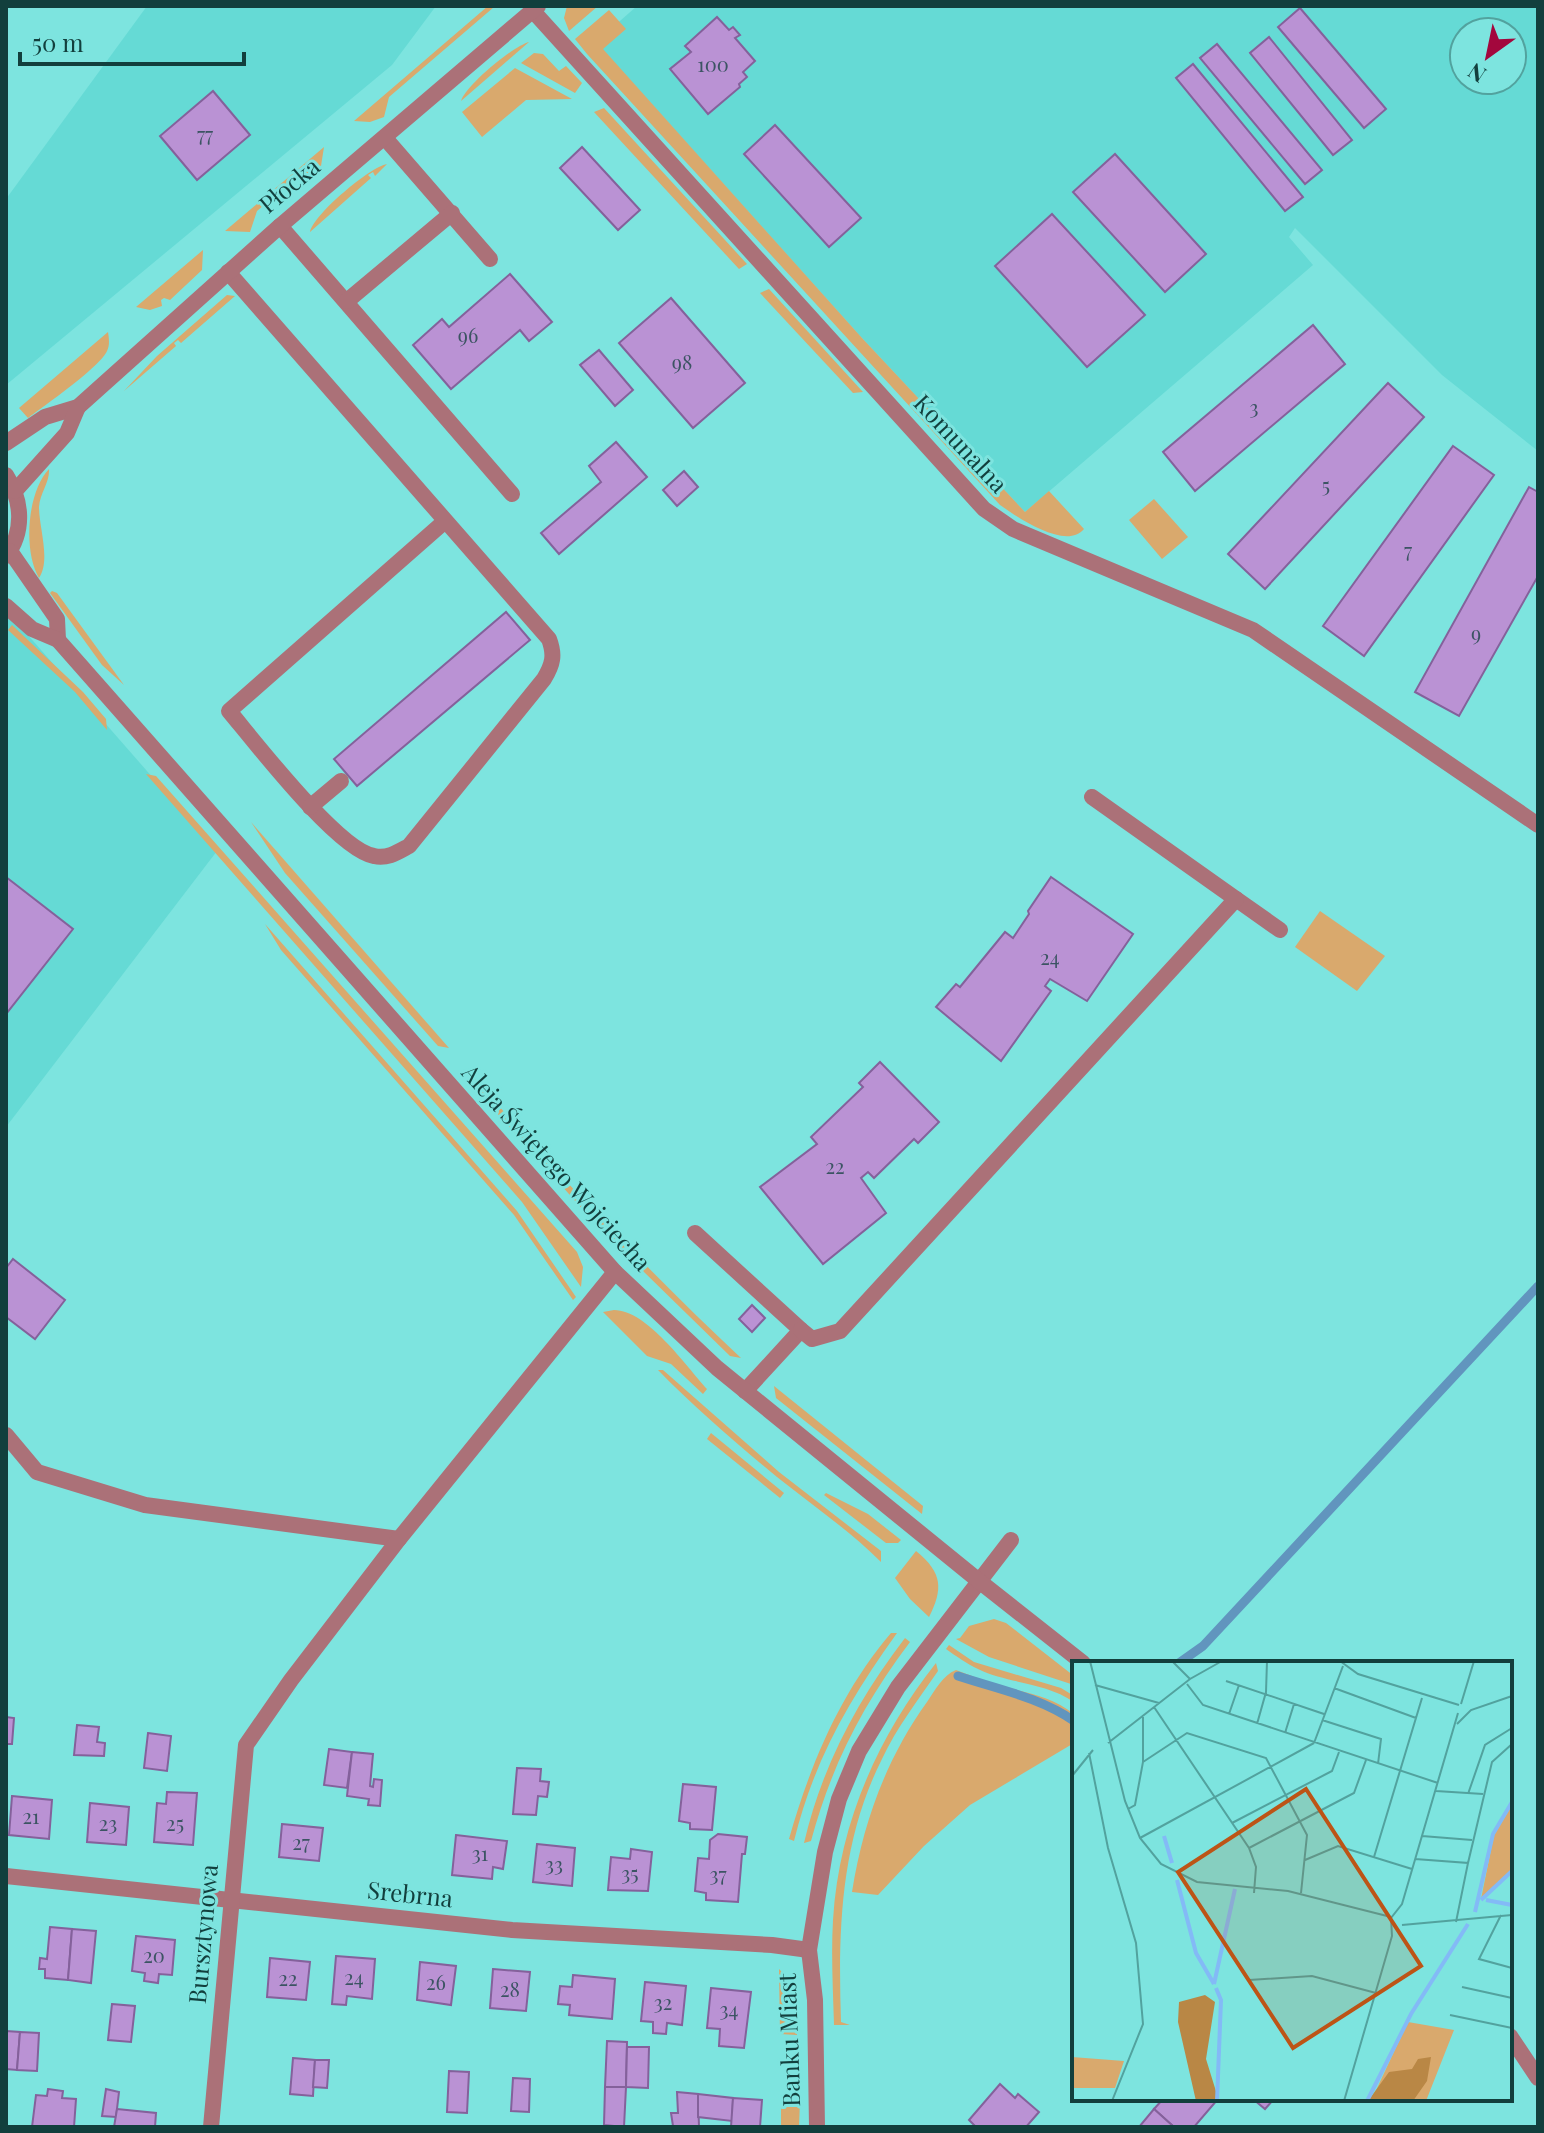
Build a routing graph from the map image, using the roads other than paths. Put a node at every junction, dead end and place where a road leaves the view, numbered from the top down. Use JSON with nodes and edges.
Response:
{"nodes":[{"id":1,"x":536,"y":8,"type":"edge"},
{"id":2,"x":385,"y":138,"type":"junction"},
{"id":3,"x":452,"y":213,"type":"junction"},
{"id":4,"x":280,"y":226,"type":"junction"},
{"id":5,"x":490,"y":259,"type":"dead end"},
{"id":6,"x":228,"y":272,"type":"junction"},
{"id":7,"x":347,"y":301,"type":"junction"},
{"id":8,"x":78,"y":407,"type":"junction"},
{"id":9,"x":6,"y":443,"type":"edge"},
{"id":10,"x":6,"y":475,"type":"edge"},
{"id":11,"x":15,"y":491,"type":"junction"},
{"id":12,"x":512,"y":494,"type":"dead end"},
{"id":13,"x":444,"y":522,"type":"junction"},
{"id":14,"x":8,"y":553,"type":"edge"},
{"id":15,"x":6,"y":606,"type":"edge"},
{"id":16,"x":58,"y":640,"type":"junction"},
{"id":17,"x":341,"y":781,"type":"dead end"},
{"id":18,"x":1092,"y":797,"type":"dead end"},
{"id":19,"x":310,"y":807,"type":"junction"},
{"id":20,"x":1538,"y":825,"type":"edge"},
{"id":21,"x":1236,"y":899,"type":"junction"},
{"id":22,"x":1280,"y":930,"type":"dead end"},
{"id":23,"x":695,"y":1233,"type":"dead end"},
{"id":24,"x":615,"y":1272,"type":"junction"},
{"id":25,"x":801,"y":1330,"type":"junction"},
{"id":26,"x":745,"y":1391,"type":"junction"},
{"id":27,"x":6,"y":1435,"type":"edge"},
{"id":28,"x":399,"y":1539,"type":"junction"},
{"id":29,"x":1011,"y":1540,"type":"dead end"},
{"id":30,"x":979,"y":1581,"type":"junction"},
{"id":31,"x":1080,"y":1661,"type":"edge"},
{"id":32,"x":6,"y":1876,"type":"edge"},
{"id":33,"x":231,"y":1901,"type":"junction"},
{"id":34,"x":809,"y":1950,"type":"junction"},
{"id":35,"x":1512,"y":2039,"type":"edge"},
{"id":36,"x":1538,"y":2078,"type":"edge"},
{"id":37,"x":211,"y":2127,"type":"edge"},
{"id":38,"x":817,"y":2127,"type":"edge"}],
"edges":[{"from":1,"to":2,"type":"street","name":"Płocka"},
{"from":1,"to":20,"type":"street","name":"Komunalna"},
{"from":2,"to":3,"type":"street"},
{"from":2,"to":4,"type":"street","name":"Płocka"},
{"from":3,"to":5,"type":"street"},
{"from":3,"to":7,"type":"street"},
{"from":4,"to":6,"type":"street","name":"Płocka"},
{"from":4,"to":7,"type":"street"},
{"from":6,"to":8,"type":"street","name":"Płocka"},
{"from":6,"to":13,"type":"street"},
{"from":7,"to":12,"type":"street"},
{"from":8,"to":9,"type":"street","name":"Płocka"},
{"from":8,"to":11,"type":"street","name":"Płocka"},
{"from":10,"to":11,"type":"street"},
{"from":11,"to":14,"type":"street"},
{"from":13,"to":19,"type":"street"},
{"from":13,"to":19,"type":"street"},
{"from":14,"to":16,"type":"street","name":"Aleja Świętego Wojciecha"},
{"from":15,"to":16,"type":"street","name":"Aleja Świętego Wojciecha"},
{"from":16,"to":24,"type":"street","name":"Aleja Świętego Wojciecha"},
{"from":17,"to":19,"type":"street"},
{"from":18,"to":21,"type":"street"},
{"from":21,"to":22,"type":"street"},
{"from":21,"to":25,"type":"street"},
{"from":23,"to":25,"type":"street"},
{"from":24,"to":26,"type":"street","name":"Aleja Świętego Wojciecha"},
{"from":24,"to":28,"type":"street"},
{"from":25,"to":26,"type":"street"},
{"from":26,"to":30,"type":"street","name":"Aleja Świętego Wojciecha"},
{"from":27,"to":28,"type":"street"},
{"from":28,"to":33,"type":"street","name":"Bursztynowa"},
{"from":29,"to":30,"type":"street","name":"Banku Miast"},
{"from":30,"to":31,"type":"street","name":"Aleja Świętego Wojciecha"},
{"from":30,"to":34,"type":"street","name":"Banku Miast"},
{"from":32,"to":33,"type":"street","name":"Srebrna"},
{"from":33,"to":34,"type":"street","name":"Srebrna"},
{"from":33,"to":37,"type":"street","name":"Bursztynowa"},
{"from":34,"to":38,"type":"street","name":"Banku Miast"},
{"from":35,"to":36,"type":"street"}]}
